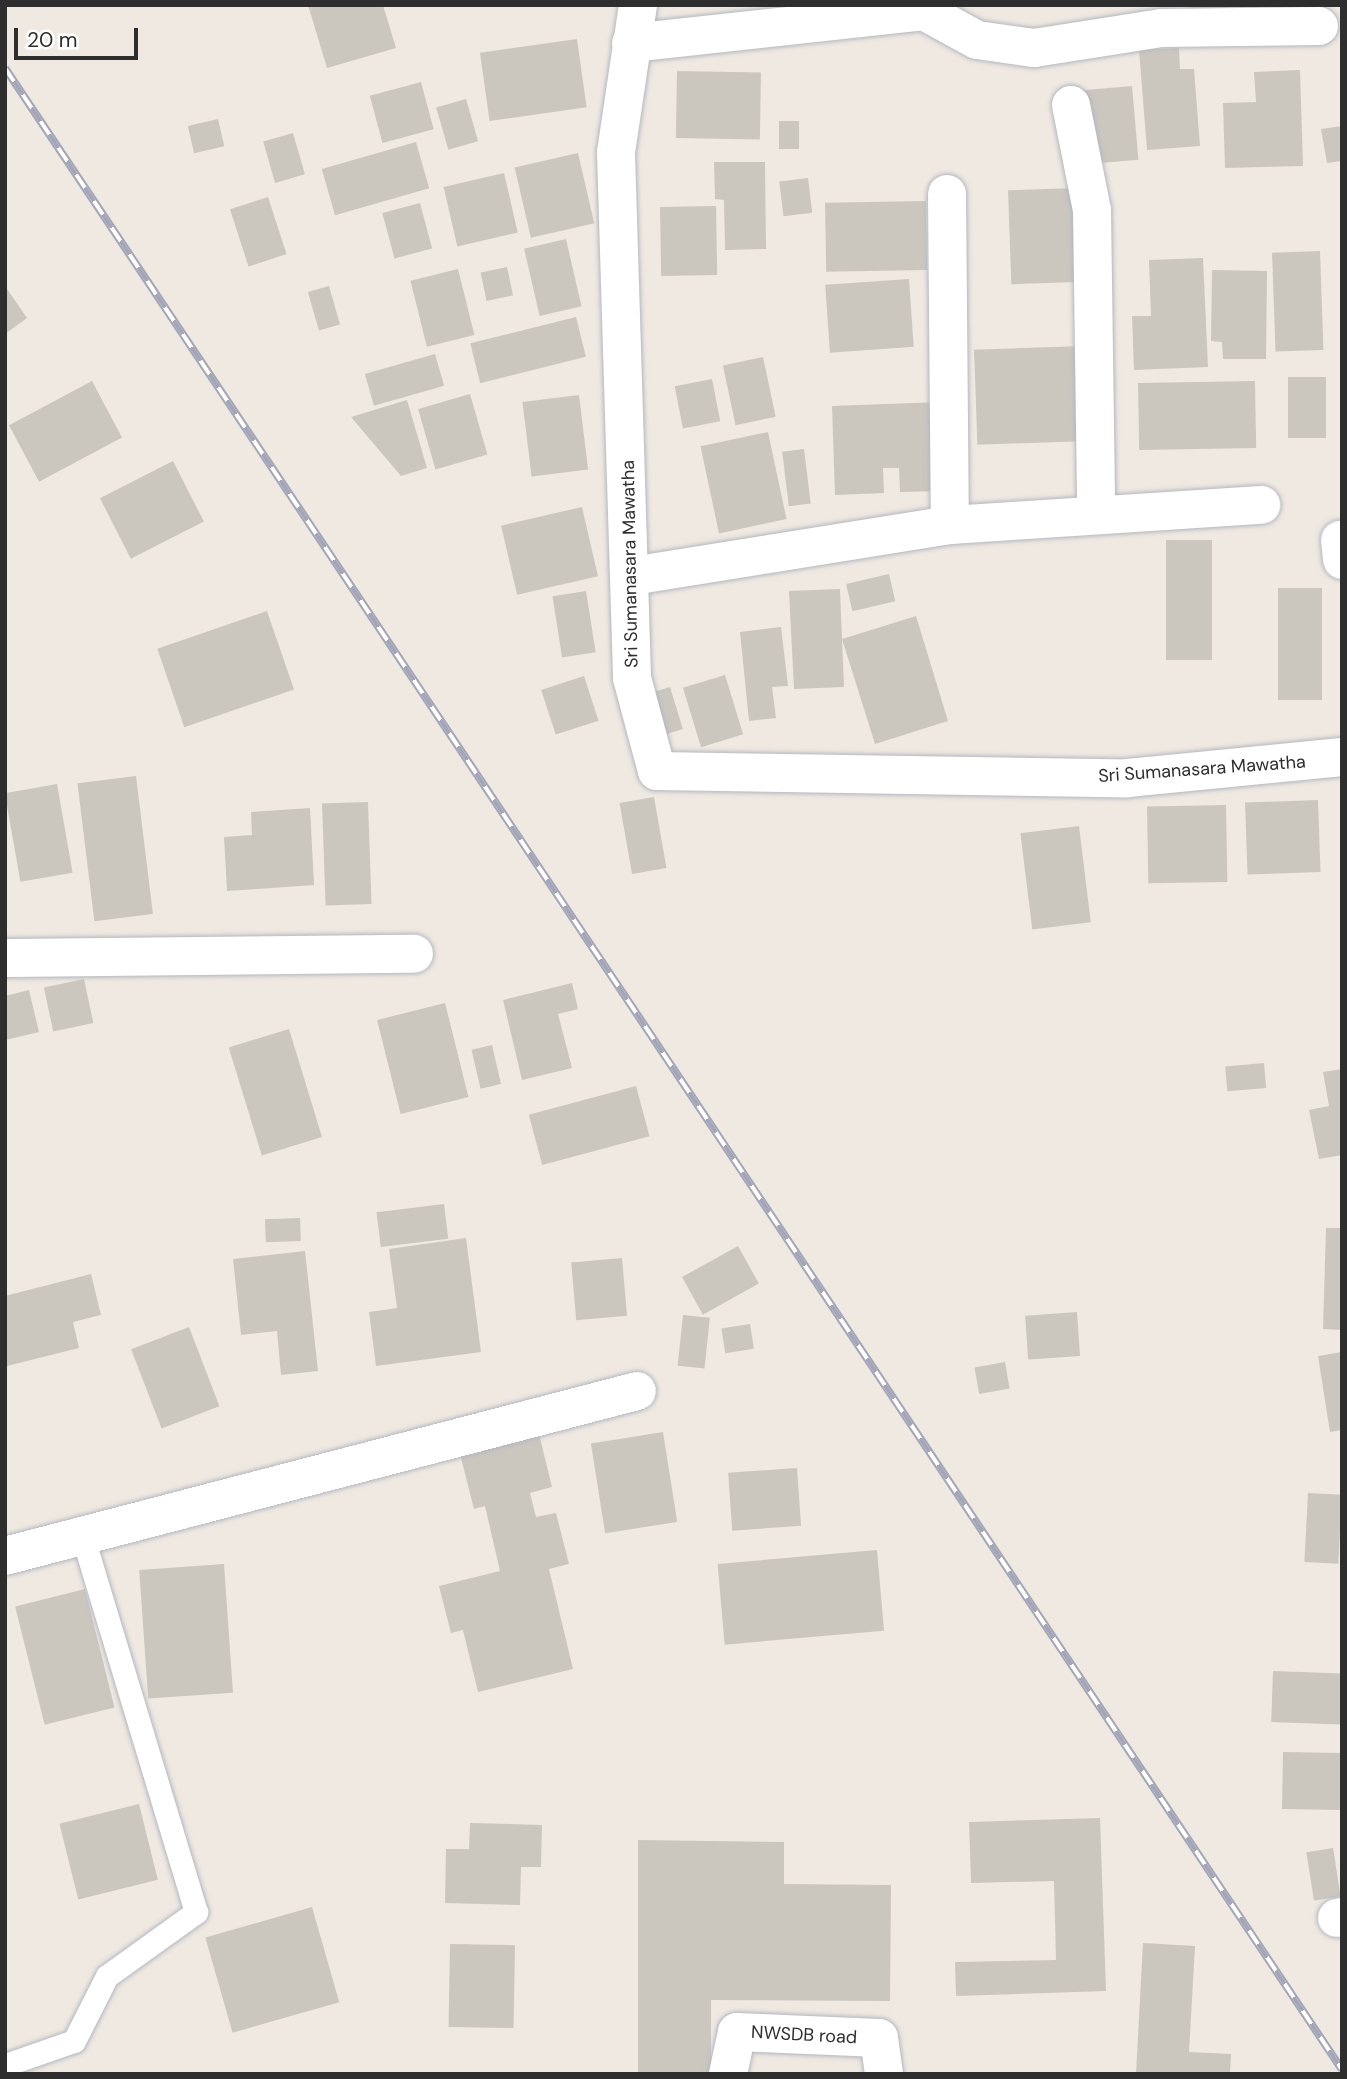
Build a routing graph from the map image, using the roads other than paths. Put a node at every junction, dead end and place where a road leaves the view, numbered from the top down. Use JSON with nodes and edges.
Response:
{"nodes":[{"id":1,"x":638,"y":5,"type":"edge"},
{"id":2,"x":1319,"y":26,"type":"dead end"},
{"id":3,"x":631,"y":43,"type":"junction"},
{"id":4,"x":1071,"y":105,"type":"dead end"},
{"id":5,"x":947,"y":194,"type":"dead end"},
{"id":6,"x":1261,"y":505,"type":"dead end"},
{"id":7,"x":1096,"y":513,"type":"junction"},
{"id":8,"x":950,"y":525,"type":"junction"},
{"id":9,"x":632,"y":576,"type":"junction"},
{"id":10,"x":1342,"y":757,"type":"edge"},
{"id":11,"x":414,"y":954,"type":"dead end"},
{"id":12,"x":5,"y":958,"type":"edge"},
{"id":13,"x":637,"y":1391,"type":"dead end"},
{"id":14,"x":83,"y":1538,"type":"junction"},
{"id":15,"x":5,"y":1556,"type":"edge"},
{"id":16,"x":5,"y":2065,"type":"edge"},
{"id":17,"x":728,"y":2074,"type":"edge"},
{"id":18,"x":884,"y":2074,"type":"edge"}],
"edges":[{"from":1,"to":3,"type":"street","name":"Sri Sumanasara Mawatha"},
{"from":2,"to":3,"type":"street"},
{"from":3,"to":9,"type":"street","name":"Sri Sumanasara Mawatha"},
{"from":4,"to":7,"type":"street"},
{"from":5,"to":8,"type":"street"},
{"from":6,"to":7,"type":"street"},
{"from":7,"to":8,"type":"street"},
{"from":8,"to":9,"type":"street"},
{"from":9,"to":10,"type":"street","name":"Sri Sumanasara Mawatha"},
{"from":11,"to":12,"type":"street"},
{"from":13,"to":14,"type":"street"},
{"from":14,"to":15,"type":"street"},
{"from":14,"to":16,"type":"lane"},
{"from":17,"to":18,"type":"street","name":"NWSDB road"}]}
